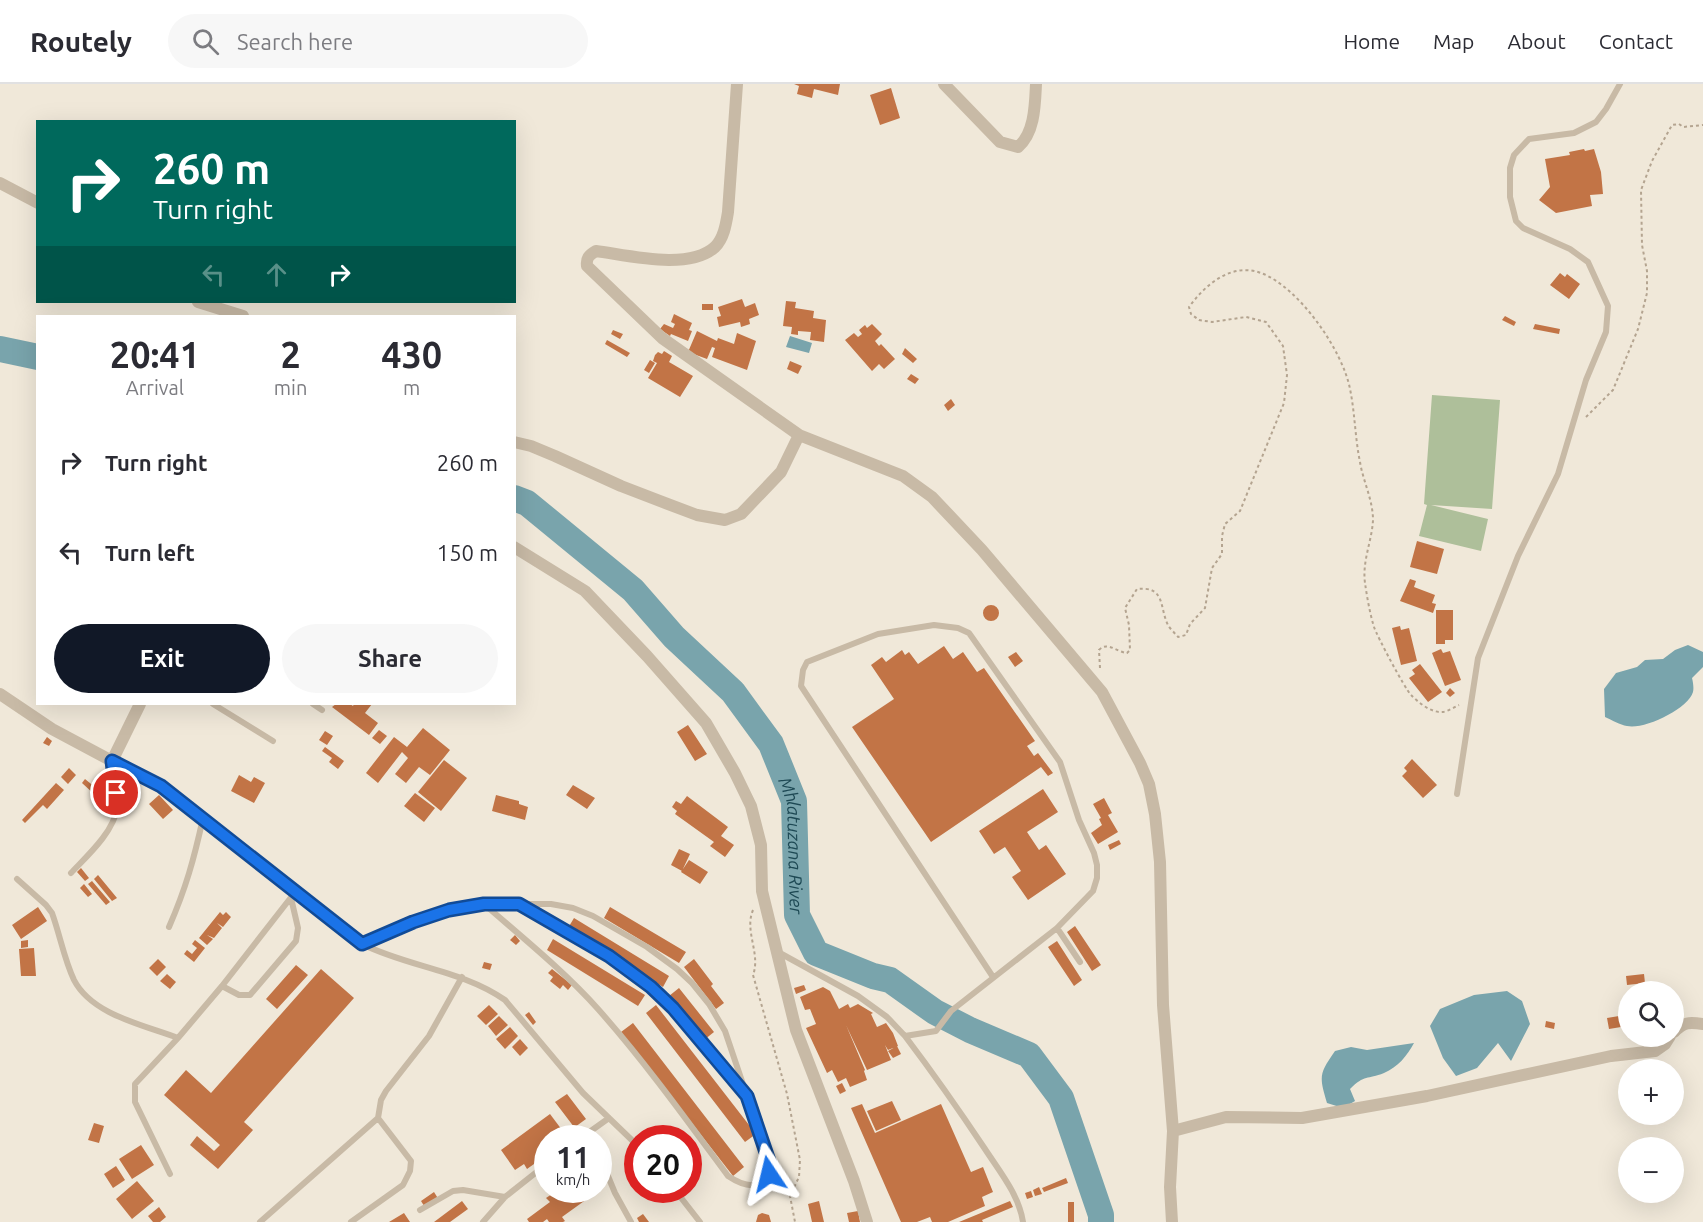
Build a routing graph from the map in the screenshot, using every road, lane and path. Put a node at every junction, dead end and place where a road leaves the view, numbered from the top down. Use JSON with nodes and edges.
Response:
{"nodes":[{"id":1,"x":737,"y":84,"type":"edge"},
{"id":2,"x":944,"y":84,"type":"edge"},
{"id":3,"x":1036,"y":84,"type":"edge"},
{"id":4,"x":1620,"y":84,"type":"edge"},
{"id":5,"x":1703,"y":125,"type":"edge"},
{"id":6,"x":0,"y":183,"type":"edge"},
{"id":7,"x":36,"y":202,"type":"edge"},
{"id":8,"x":201,"y":303,"type":"edge"},
{"id":9,"x":240,"y":315,"type":"edge"},
{"id":10,"x":1571,"y":429,"type":"junction"},
{"id":11,"x":799,"y":435,"type":"junction"},
{"id":12,"x":516,"y":442,"type":"edge"},
{"id":13,"x":516,"y":548,"type":"edge"},
{"id":14,"x":1102,"y":692,"type":"junction"},
{"id":15,"x":0,"y":694,"type":"edge"},
{"id":16,"x":1462,"y":704,"type":"dead end"},
{"id":17,"x":140,"y":705,"type":"edge"},
{"id":18,"x":215,"y":705,"type":"edge"},
{"id":19,"x":314,"y":705,"type":"edge"},
{"id":20,"x":322,"y":710,"type":"dead end"},
{"id":21,"x":273,"y":741,"type":"dead end"},
{"id":22,"x":112,"y":761,"type":"junction"},
{"id":23,"x":1457,"y":794,"type":"dead end"},
{"id":24,"x":203,"y":818,"type":"junction"},
{"id":25,"x":71,"y":873,"type":"dead end"},
{"id":26,"x":17,"y":879,"type":"dead end"},
{"id":27,"x":296,"y":891,"type":"junction"},
{"id":28,"x":762,"y":891,"type":"junction"},
{"id":29,"x":291,"y":898,"type":"junction"},
{"id":30,"x":484,"y":904,"type":"junction"},
{"id":31,"x":519,"y":904,"type":"junction"},
{"id":32,"x":169,"y":927,"type":"dead end"},
{"id":33,"x":1057,"y":927,"type":"junction"},
{"id":34,"x":362,"y":944,"type":"junction"},
{"id":35,"x":775,"y":950,"type":"junction"},
{"id":36,"x":1080,"y":962,"type":"dead end"},
{"id":37,"x":462,"y":977,"type":"junction"},
{"id":38,"x":993,"y":977,"type":"junction"},
{"id":39,"x":222,"y":986,"type":"junction"},
{"id":40,"x":1684,"y":1023,"type":"edge"},
{"id":41,"x":1703,"y":1024,"type":"edge"},
{"id":42,"x":904,"y":1035,"type":"junction"},
{"id":43,"x":178,"y":1038,"type":"junction"},
{"id":44,"x":1661,"y":1047,"type":"edge"},
{"id":45,"x":747,"y":1096,"type":"junction"},
{"id":46,"x":378,"y":1118,"type":"junction"},
{"id":47,"x":609,"y":1118,"type":"junction"},
{"id":48,"x":599,"y":1125,"type":"edge"},
{"id":49,"x":1173,"y":1131,"type":"junction"},
{"id":50,"x":624,"y":1132,"type":"edge"},
{"id":51,"x":170,"y":1174,"type":"dead end"},
{"id":52,"x":534,"y":1174,"type":"edge"},
{"id":53,"x":612,"y":1186,"type":"edge"},
{"id":54,"x":505,"y":1197,"type":"junction"},
{"id":55,"x":685,"y":1203,"type":"edge"},
{"id":56,"x":420,"y":1210,"type":"dead end"},
{"id":57,"x":260,"y":1222,"type":"edge"},
{"id":58,"x":351,"y":1222,"type":"edge"},
{"id":59,"x":483,"y":1222,"type":"edge"},
{"id":60,"x":631,"y":1222,"type":"edge"},
{"id":61,"x":700,"y":1222,"type":"edge"},
{"id":62,"x":795,"y":1222,"type":"edge"},
{"id":63,"x":867,"y":1222,"type":"edge"},
{"id":64,"x":1023,"y":1222,"type":"edge"},
{"id":65,"x":1172,"y":1222,"type":"edge"}],
"edges":[{"from":1,"to":11,"type":"street"},
{"from":2,"to":3,"type":"street"},
{"from":4,"to":10,"type":"lane"},
{"from":5,"to":10,"type":"path"},
{"from":6,"to":7,"type":"street"},
{"from":8,"to":9,"type":"street"},
{"from":10,"to":23,"type":"lane"},
{"from":11,"to":12,"type":"street"},
{"from":11,"to":14,"type":"street"},
{"from":13,"to":28,"type":"street"},
{"from":14,"to":16,"type":"path"},
{"from":14,"to":49,"type":"street"},
{"from":15,"to":22,"type":"street"},
{"from":17,"to":22,"type":"street"},
{"from":18,"to":21,"type":"lane"},
{"from":19,"to":20,"type":"lane"},
{"from":22,"to":24,"type":"lane"},
{"from":22,"to":25,"type":"lane"},
{"from":24,"to":27,"type":"lane"},
{"from":24,"to":32,"type":"lane"},
{"from":26,"to":43,"type":"lane"},
{"from":27,"to":29,"type":"lane"},
{"from":27,"to":34,"type":"lane"},
{"from":28,"to":35,"type":"street"},
{"from":28,"to":62,"type":"path"},
{"from":29,"to":39,"type":"lane"},
{"from":29,"to":39,"type":"lane"},
{"from":30,"to":31,"type":"lane"},
{"from":30,"to":34,"type":"lane"},
{"from":30,"to":45,"type":"lane"},
{"from":31,"to":45,"type":"lane"},
{"from":31,"to":45,"type":"lane"},
{"from":33,"to":36,"type":"lane"},
{"from":33,"to":38,"type":"lane"},
{"from":33,"to":38,"type":"lane"},
{"from":34,"to":37,"type":"lane"},
{"from":35,"to":42,"type":"lane"},
{"from":35,"to":63,"type":"street"},
{"from":37,"to":46,"type":"lane"},
{"from":37,"to":47,"type":"lane"},
{"from":38,"to":42,"type":"lane"},
{"from":39,"to":43,"type":"lane"},
{"from":40,"to":41,"type":"street"},
{"from":42,"to":64,"type":"lane"},
{"from":43,"to":51,"type":"lane"},
{"from":44,"to":49,"type":"street"},
{"from":46,"to":57,"type":"lane"},
{"from":46,"to":58,"type":"lane"},
{"from":47,"to":48,"type":"lane"},
{"from":47,"to":50,"type":"lane"},
{"from":49,"to":65,"type":"street"},
{"from":52,"to":54,"type":"lane"},
{"from":53,"to":60,"type":"lane"},
{"from":54,"to":56,"type":"lane"},
{"from":54,"to":59,"type":"lane"},
{"from":55,"to":61,"type":"lane"}]}
